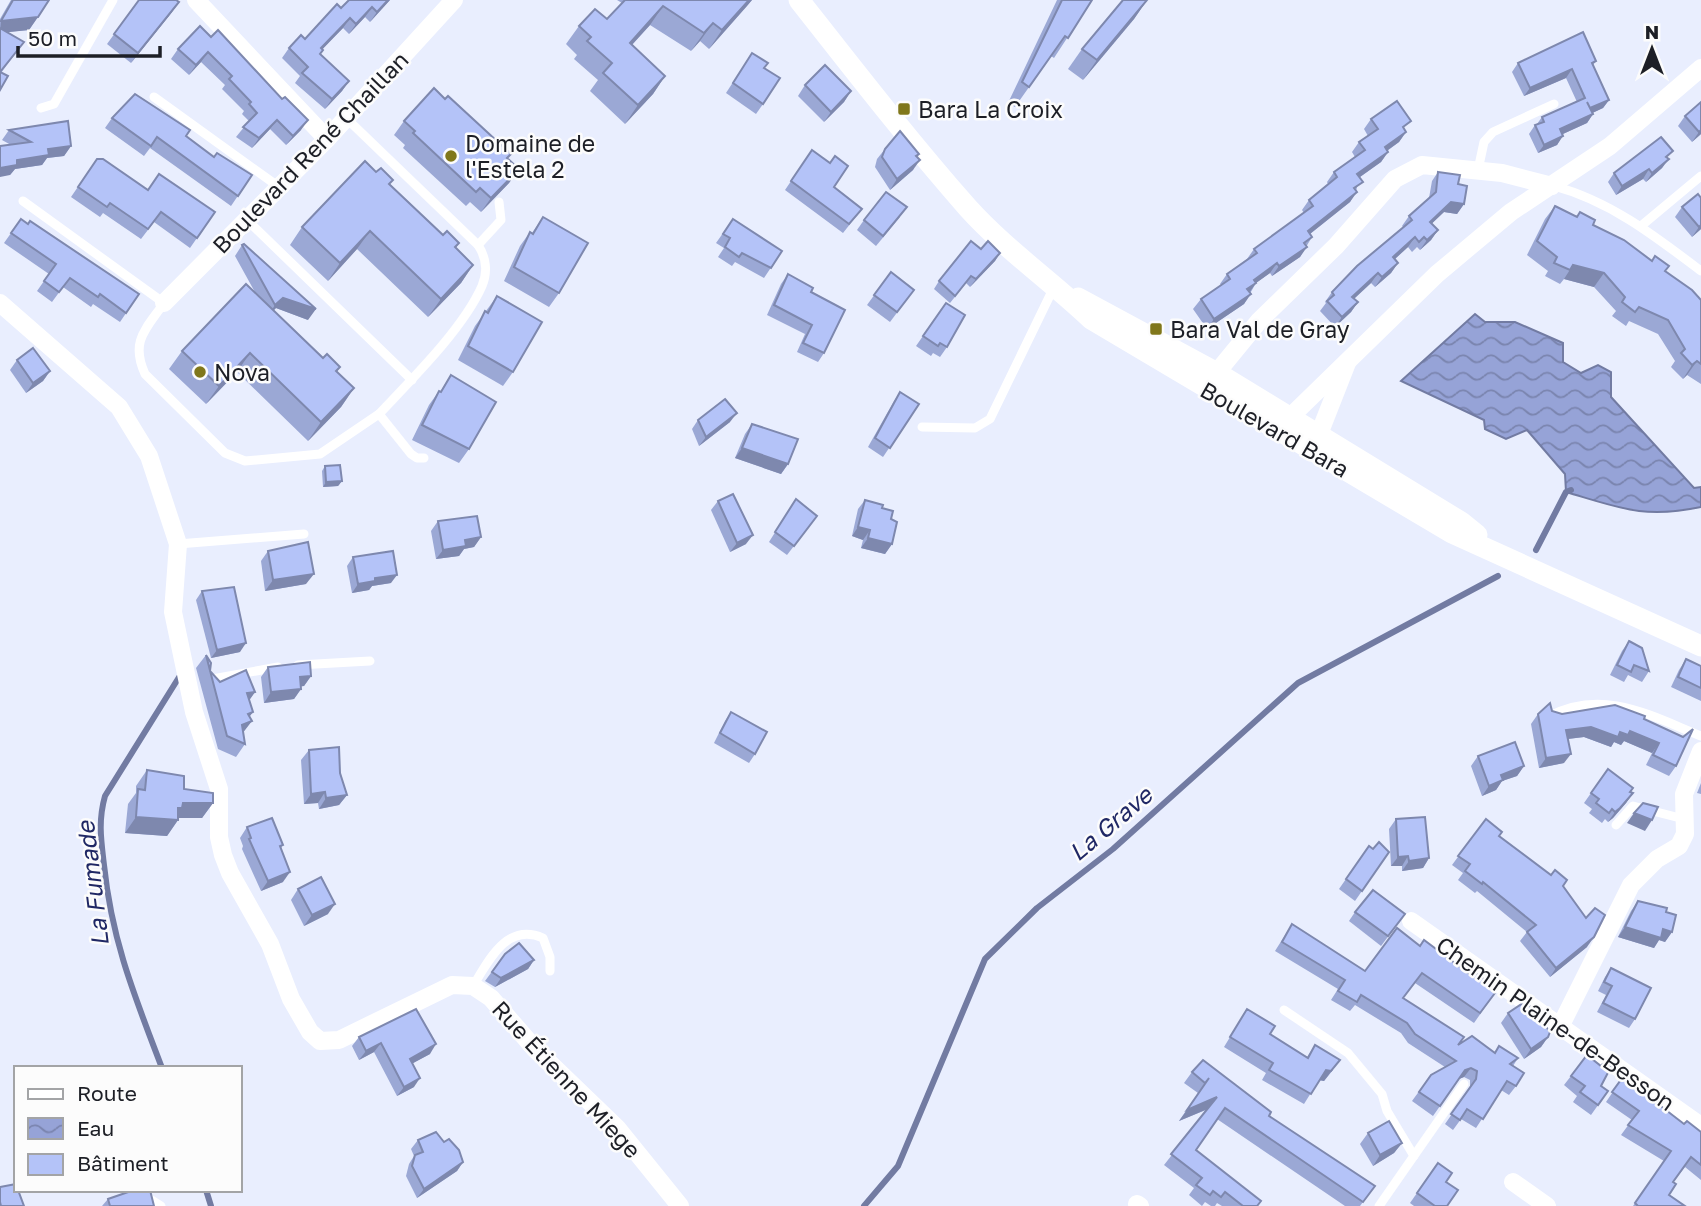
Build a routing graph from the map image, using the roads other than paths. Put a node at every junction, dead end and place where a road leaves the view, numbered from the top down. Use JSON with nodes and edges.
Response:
{"nodes":[{"id":1,"x":113,"y":0,"type":"edge"},
{"id":2,"x":196,"y":0,"type":"edge"},
{"id":3,"x":454,"y":0,"type":"edge"},
{"id":4,"x":799,"y":0,"type":"edge"},
{"id":5,"x":1701,"y":68,"type":"edge"},
{"id":6,"x":154,"y":97,"type":"dead end"},
{"id":7,"x":1554,"y":104,"type":"dead end"},
{"id":8,"x":41,"y":107,"type":"dead end"},
{"id":9,"x":346,"y":118,"type":"junction"},
{"id":10,"x":327,"y":139,"type":"junction"},
{"id":11,"x":1478,"y":170,"type":"junction"},
{"id":12,"x":1701,"y":176,"type":"edge"},
{"id":13,"x":1552,"y":186,"type":"junction"},
{"id":14,"x":279,"y":187,"type":"junction"},
{"id":15,"x":23,"y":201,"type":"dead end"},
{"id":16,"x":499,"y":202,"type":"edge"},
{"id":17,"x":247,"y":220,"type":"junction"},
{"id":18,"x":1641,"y":226,"type":"junction"},
{"id":19,"x":478,"y":245,"type":"junction"},
{"id":20,"x":1701,"y":271,"type":"edge"},
{"id":21,"x":1058,"y":288,"type":"junction"},
{"id":22,"x":0,"y":303,"type":"edge"},
{"id":23,"x":164,"y":303,"type":"junction"},
{"id":24,"x":1348,"y":359,"type":"junction"},
{"id":25,"x":412,"y":380,"type":"junction"},
{"id":26,"x":1210,"y":380,"type":"junction"},
{"id":27,"x":379,"y":414,"type":"junction"},
{"id":28,"x":1283,"y":424,"type":"junction"},
{"id":29,"x":922,"y":427,"type":"dead end"},
{"id":30,"x":1316,"y":443,"type":"junction"},
{"id":31,"x":424,"y":458,"type":"dead end"},
{"id":32,"x":304,"y":534,"type":"dead end"},
{"id":33,"x":178,"y":544,"type":"junction"},
{"id":34,"x":1701,"y":646,"type":"edge"},
{"id":35,"x":370,"y":661,"type":"dead end"},
{"id":36,"x":199,"y":681,"type":"junction"},
{"id":37,"x":1550,"y":716,"type":"edge"},
{"id":38,"x":1701,"y":736,"type":"edge"},
{"id":39,"x":1701,"y":751,"type":"edge"},
{"id":40,"x":1686,"y":820,"type":"junction"},
{"id":41,"x":1616,"y":825,"type":"dead end"},
{"id":42,"x":1411,"y":921,"type":"dead end"},
{"id":43,"x":550,"y":971,"type":"dead end"},
{"id":44,"x":473,"y":986,"type":"junction"},
{"id":45,"x":1284,"y":1010,"type":"dead end"},
{"id":46,"x":1561,"y":1025,"type":"junction"},
{"id":47,"x":1464,"y":1084,"type":"edge"},
{"id":48,"x":1701,"y":1126,"type":"edge"},
{"id":49,"x":1414,"y":1156,"type":"junction"},
{"id":50,"x":1513,"y":1182,"type":"dead end"},
{"id":51,"x":131,"y":1194,"type":"edge"},
{"id":52,"x":160,"y":1206,"type":"edge"},
{"id":53,"x":680,"y":1206,"type":"edge"},
{"id":54,"x":1379,"y":1206,"type":"edge"},
{"id":55,"x":1547,"y":1206,"type":"edge"}],
"edges":[{"from":1,"to":8,"type":"lane"},
{"from":2,"to":10,"type":"street"},
{"from":3,"to":9,"type":"street","name":"Boulevard René Chaillan"},
{"from":4,"to":21,"type":"street","name":"Boulevard Bara"},
{"from":5,"to":13,"type":"street"},
{"from":6,"to":14,"type":"lane"},
{"from":7,"to":11,"type":"lane"},
{"from":9,"to":10,"type":"street","name":"Boulevard René Chaillan"},
{"from":9,"to":19,"type":"lane"},
{"from":10,"to":14,"type":"street","name":"Boulevard René Chaillan"},
{"from":11,"to":13,"type":"street"},
{"from":11,"to":26,"type":"street"},
{"from":12,"to":18,"type":"lane"},
{"from":13,"to":18,"type":"lane"},
{"from":13,"to":24,"type":"street"},
{"from":14,"to":17,"type":"street","name":"Boulevard René Chaillan"},
{"from":15,"to":23,"type":"lane"},
{"from":16,"to":19,"type":"lane"},
{"from":17,"to":23,"type":"street","name":"Boulevard René Chaillan"},
{"from":17,"to":25,"type":"lane"},
{"from":18,"to":20,"type":"lane"},
{"from":19,"to":25,"type":"lane"},
{"from":21,"to":26,"type":"street","name":"Boulevard Bara"},
{"from":21,"to":29,"type":"lane"},
{"from":22,"to":33,"type":"street","name":"Rue Étienne Miege"},
{"from":23,"to":27,"type":"lane"},
{"from":24,"to":28,"type":"street"},
{"from":24,"to":30,"type":"street"},
{"from":25,"to":27,"type":"lane"},
{"from":26,"to":28,"type":"street","name":"Boulevard Bara"},
{"from":27,"to":31,"type":"lane"},
{"from":28,"to":30,"type":"street","name":"Boulevard Bara"},
{"from":30,"to":34,"type":"street","name":"Boulevard Bara"},
{"from":32,"to":33,"type":"lane"},
{"from":33,"to":36,"type":"street","name":"Rue Étienne Miege"},
{"from":35,"to":36,"type":"lane"},
{"from":36,"to":44,"type":"street","name":"Rue Étienne Miege"},
{"from":37,"to":38,"type":"lane"},
{"from":39,"to":40,"type":"street"},
{"from":40,"to":41,"type":"lane"},
{"from":40,"to":46,"type":"street"},
{"from":42,"to":46,"type":"street","name":"Chemin Plaine-de-Besson"},
{"from":43,"to":44,"type":"lane"},
{"from":44,"to":53,"type":"street","name":"Rue Étienne Miege"},
{"from":45,"to":49,"type":"lane"},
{"from":46,"to":48,"type":"street","name":"Chemin Plaine-de-Besson"},
{"from":47,"to":49,"type":"lane"},
{"from":49,"to":54,"type":"lane"},
{"from":50,"to":55,"type":"street"},
{"from":51,"to":52,"type":"lane"}]}
